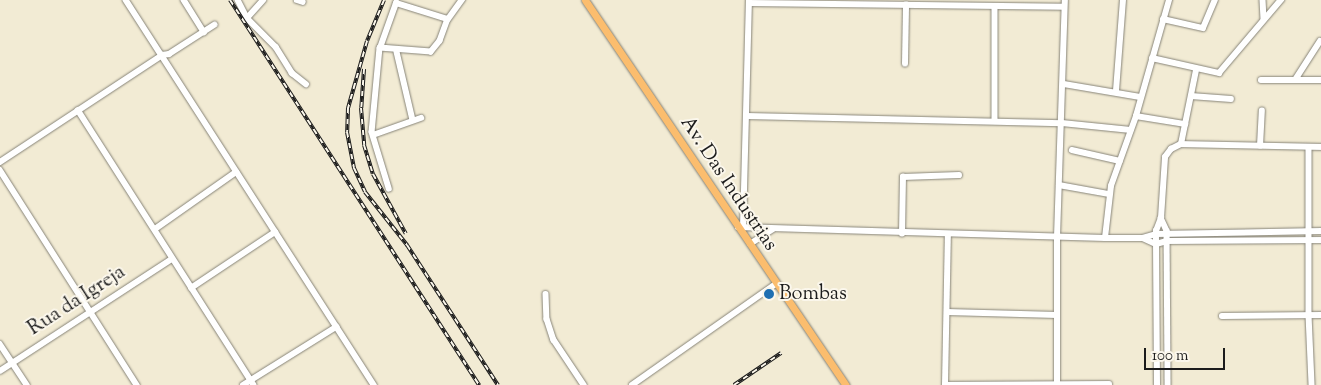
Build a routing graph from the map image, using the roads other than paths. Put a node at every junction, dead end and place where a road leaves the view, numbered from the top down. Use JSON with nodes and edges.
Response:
{"nodes":[{"id":1,"x":126,"y":0,"type":"edge"},
{"id":2,"x":184,"y":0,"type":"edge"},
{"id":3,"x":238,"y":0,"type":"edge"},
{"id":4,"x":263,"y":0,"type":"edge"},
{"id":5,"x":462,"y":0,"type":"edge"},
{"id":6,"x":585,"y":0,"type":"edge"},
{"id":7,"x":1123,"y":0,"type":"edge"},
{"id":8,"x":1168,"y":0,"type":"edge"},
{"id":9,"x":1215,"y":0,"type":"edge"},
{"id":10,"x":1263,"y":0,"type":"edge"},
{"id":11,"x":1281,"y":0,"type":"edge"},
{"id":12,"x":749,"y":1,"type":"edge"},
{"id":13,"x":1065,"y":3,"type":"edge"},
{"id":14,"x":906,"y":5,"type":"junction"},
{"id":15,"x":995,"y":6,"type":"junction"},
{"id":16,"x":247,"y":18,"type":"junction"},
{"id":17,"x":1264,"y":18,"type":"junction"},
{"id":18,"x":448,"y":19,"type":"junction"},
{"id":19,"x":1163,"y":19,"type":"junction"},
{"id":20,"x":214,"y":26,"type":"dead end"},
{"id":21,"x":204,"y":32,"type":"junction"},
{"id":22,"x":1320,"y":41,"type":"edge"},
{"id":23,"x":380,"y":48,"type":"junction"},
{"id":24,"x":397,"y":52,"type":"junction"},
{"id":25,"x":162,"y":56,"type":"junction"},
{"id":26,"x":1152,"y":58,"type":"junction"},
{"id":27,"x":905,"y":64,"type":"dead end"},
{"id":28,"x":1196,"y":70,"type":"junction"},
{"id":29,"x":1261,"y":80,"type":"dead end"},
{"id":30,"x":1295,"y":80,"type":"junction"},
{"id":31,"x":1321,"y":80,"type":"edge"},
{"id":32,"x":306,"y":84,"type":"dead end"},
{"id":33,"x":1064,"y":84,"type":"junction"},
{"id":34,"x":1116,"y":91,"type":"junction"},
{"id":35,"x":1190,"y":96,"type":"junction"},
{"id":36,"x":1140,"y":97,"type":"junction"},
{"id":37,"x":1231,"y":99,"type":"dead end"},
{"id":38,"x":78,"y":110,"type":"junction"},
{"id":39,"x":1262,"y":110,"type":"dead end"},
{"id":40,"x":747,"y":116,"type":"junction"},
{"id":41,"x":1136,"y":116,"type":"junction"},
{"id":42,"x":422,"y":118,"type":"dead end"},
{"id":43,"x":413,"y":120,"type":"junction"},
{"id":44,"x":996,"y":121,"type":"junction"},
{"id":45,"x":1062,"y":123,"type":"junction"},
{"id":46,"x":1185,"y":124,"type":"junction"},
{"id":47,"x":1131,"y":130,"type":"junction"},
{"id":48,"x":373,"y":135,"type":"junction"},
{"id":49,"x":1181,"y":144,"type":"junction"},
{"id":50,"x":1260,"y":146,"type":"junction"},
{"id":51,"x":1309,"y":147,"type":"junction"},
{"id":52,"x":1321,"y":147,"type":"edge"},
{"id":53,"x":1072,"y":150,"type":"dead end"},
{"id":54,"x":0,"y":162,"type":"edge"},
{"id":55,"x":1120,"y":162,"type":"junction"},
{"id":56,"x":0,"y":170,"type":"edge"},
{"id":57,"x":236,"y":172,"type":"junction"},
{"id":58,"x":959,"y":175,"type":"dead end"},
{"id":59,"x":1059,"y":185,"type":"junction"},
{"id":60,"x":389,"y":188,"type":"dead end"},
{"id":61,"x":1109,"y":194,"type":"junction"},
{"id":62,"x":1162,"y":218,"type":"junction"},
{"id":63,"x":741,"y":227,"type":"junction"},
{"id":64,"x":155,"y":229,"type":"junction"},
{"id":65,"x":772,"y":229,"type":"junction"},
{"id":66,"x":275,"y":232,"type":"junction"},
{"id":67,"x":1309,"y":232,"type":"junction"},
{"id":68,"x":1321,"y":232,"type":"edge"},
{"id":69,"x":902,"y":234,"type":"junction"},
{"id":70,"x":1156,"y":234,"type":"junction"},
{"id":71,"x":1167,"y":234,"type":"junction"},
{"id":72,"x":948,"y":235,"type":"junction"},
{"id":73,"x":1057,"y":237,"type":"junction"},
{"id":74,"x":1105,"y":238,"type":"junction"},
{"id":75,"x":1143,"y":238,"type":"junction"},
{"id":76,"x":1309,"y":240,"type":"junction"},
{"id":77,"x":1321,"y":240,"type":"edge"},
{"id":78,"x":1167,"y":241,"type":"junction"},
{"id":79,"x":750,"y":244,"type":"junction"},
{"id":80,"x":1156,"y":244,"type":"junction"},
{"id":81,"x":172,"y":260,"type":"junction"},
{"id":82,"x":1156,"y":266,"type":"junction"},
{"id":83,"x":1168,"y":266,"type":"junction"},
{"id":84,"x":777,"y":283,"type":"junction"},
{"id":85,"x":191,"y":288,"type":"junction"},
{"id":86,"x":546,"y":294,"type":"dead end"},
{"id":87,"x":90,"y":312,"type":"junction"},
{"id":88,"x":947,"y":312,"type":"junction"},
{"id":89,"x":1321,"y":314,"type":"edge"},
{"id":90,"x":1057,"y":315,"type":"junction"},
{"id":91,"x":1309,"y":315,"type":"junction"},
{"id":92,"x":1222,"y":316,"type":"dead end"},
{"id":93,"x":336,"y":327,"type":"junction"},
{"id":94,"x":1157,"y":334,"type":"junction"},
{"id":95,"x":1168,"y":334,"type":"junction"},
{"id":96,"x":0,"y":344,"type":"edge"},
{"id":97,"x":12,"y":363,"type":"junction"},
{"id":98,"x":0,"y":371,"type":"edge"},
{"id":99,"x":252,"y":383,"type":"edge"},
{"id":100,"x":1109,"y":384,"type":"edge"},
{"id":101,"x":27,"y":385,"type":"edge"},
{"id":102,"x":137,"y":385,"type":"edge"},
{"id":103,"x":243,"y":385,"type":"edge"},
{"id":104,"x":374,"y":385,"type":"edge"},
{"id":105,"x":584,"y":385,"type":"edge"},
{"id":106,"x":632,"y":385,"type":"edge"},
{"id":107,"x":846,"y":385,"type":"edge"},
{"id":108,"x":945,"y":385,"type":"edge"},
{"id":109,"x":1057,"y":385,"type":"edge"},
{"id":110,"x":1158,"y":385,"type":"edge"},
{"id":111,"x":1168,"y":385,"type":"edge"},
{"id":112,"x":1312,"y":385,"type":"edge"}],
"edges":[{"from":1,"to":25,"type":"street"},
{"from":2,"to":21,"type":"street"},
{"from":3,"to":16,"type":"street"},
{"from":4,"to":16,"type":"street"},
{"from":5,"to":18,"type":"street"},
{"from":6,"to":63,"type":"main road","name":"Av. Das Industrias"},
{"from":7,"to":34,"type":"street"},
{"from":8,"to":19,"type":"street"},
{"from":9,"to":19,"type":"street"},
{"from":10,"to":17,"type":"street"},
{"from":11,"to":17,"type":"street"},
{"from":12,"to":14,"type":"street"},
{"from":12,"to":40,"type":"street"},
{"from":13,"to":15,"type":"street"},
{"from":13,"to":33,"type":"street"},
{"from":14,"to":15,"type":"street"},
{"from":14,"to":27,"type":"street"},
{"from":15,"to":44,"type":"street"},
{"from":16,"to":32,"type":"street"},
{"from":17,"to":28,"type":"street"},
{"from":18,"to":23,"type":"street"},
{"from":18,"to":24,"type":"street"},
{"from":19,"to":26,"type":"street"},
{"from":20,"to":21,"type":"street"},
{"from":21,"to":25,"type":"street"},
{"from":22,"to":30,"type":"street"},
{"from":23,"to":24,"type":"street"},
{"from":23,"to":48,"type":"street"},
{"from":24,"to":43,"type":"street"},
{"from":25,"to":38,"type":"street"},
{"from":25,"to":57,"type":"street"},
{"from":26,"to":28,"type":"street"},
{"from":26,"to":36,"type":"street"},
{"from":28,"to":35,"type":"street"},
{"from":29,"to":30,"type":"street"},
{"from":30,"to":31,"type":"street"},
{"from":33,"to":34,"type":"street"},
{"from":33,"to":45,"type":"street"},
{"from":34,"to":36,"type":"street"},
{"from":35,"to":37,"type":"street"},
{"from":35,"to":46,"type":"street"},
{"from":36,"to":41,"type":"street"},
{"from":38,"to":54,"type":"street"},
{"from":38,"to":64,"type":"street"},
{"from":39,"to":50,"type":"street"},
{"from":40,"to":44,"type":"street"},
{"from":40,"to":63,"type":"street"},
{"from":41,"to":46,"type":"street"},
{"from":41,"to":47,"type":"street"},
{"from":42,"to":43,"type":"street"},
{"from":43,"to":48,"type":"street"},
{"from":44,"to":45,"type":"street"},
{"from":45,"to":47,"type":"street"},
{"from":45,"to":59,"type":"street"},
{"from":46,"to":49,"type":"street"},
{"from":47,"to":55,"type":"street"},
{"from":48,"to":60,"type":"street"},
{"from":49,"to":50,"type":"street"},
{"from":49,"to":62,"type":"street"},
{"from":50,"to":51,"type":"street"},
{"from":51,"to":52,"type":"street"},
{"from":51,"to":67,"type":"street"},
{"from":53,"to":55,"type":"street"},
{"from":55,"to":61,"type":"street"},
{"from":56,"to":87,"type":"street"},
{"from":57,"to":64,"type":"street"},
{"from":57,"to":66,"type":"street"},
{"from":58,"to":69,"type":"street"},
{"from":59,"to":61,"type":"street"},
{"from":59,"to":73,"type":"street"},
{"from":61,"to":74,"type":"street"},
{"from":62,"to":70,"type":"street"},
{"from":62,"to":71,"type":"street"},
{"from":63,"to":65,"type":"street"},
{"from":63,"to":79,"type":"main road","name":"Av. Das Industrias"},
{"from":64,"to":81,"type":"street"},
{"from":65,"to":69,"type":"street"},
{"from":65,"to":79,"type":"street"},
{"from":66,"to":85,"type":"street"},
{"from":66,"to":93,"type":"street"},
{"from":67,"to":68,"type":"street"},
{"from":67,"to":71,"type":"street"},
{"from":67,"to":76,"type":"street"},
{"from":69,"to":72,"type":"street"},
{"from":70,"to":71,"type":"street"},
{"from":70,"to":75,"type":"street"},
{"from":70,"to":80,"type":"street"},
{"from":71,"to":78,"type":"street"},
{"from":72,"to":73,"type":"street"},
{"from":72,"to":88,"type":"street"},
{"from":73,"to":74,"type":"street"},
{"from":73,"to":90,"type":"street"},
{"from":74,"to":75,"type":"street"},
{"from":75,"to":80,"type":"street"},
{"from":76,"to":77,"type":"street"},
{"from":76,"to":78,"type":"street"},
{"from":76,"to":91,"type":"street"},
{"from":78,"to":80,"type":"street"},
{"from":78,"to":83,"type":"street"},
{"from":79,"to":84,"type":"main road","name":"Av. Das Industrias"},
{"from":80,"to":82,"type":"street"},
{"from":81,"to":85,"type":"street"},
{"from":81,"to":87,"type":"street","name":"Rua da Igreja"},
{"from":82,"to":83,"type":"street"},
{"from":82,"to":94,"type":"street"},
{"from":83,"to":95,"type":"street"},
{"from":84,"to":106,"type":"street"},
{"from":84,"to":107,"type":"main road","name":"Av. Das Industrias"},
{"from":85,"to":99,"type":"street"},
{"from":86,"to":105,"type":"street"},
{"from":87,"to":97,"type":"street","name":"Rua da Igreja"},
{"from":87,"to":102,"type":"street"},
{"from":88,"to":90,"type":"street"},
{"from":88,"to":108,"type":"street"},
{"from":89,"to":91,"type":"street"},
{"from":90,"to":109,"type":"street"},
{"from":91,"to":92,"type":"street"},
{"from":91,"to":112,"type":"street"},
{"from":93,"to":99,"type":"street"},
{"from":93,"to":104,"type":"street"},
{"from":94,"to":95,"type":"street"},
{"from":94,"to":110,"type":"street"},
{"from":95,"to":111,"type":"street"},
{"from":96,"to":97,"type":"street"},
{"from":97,"to":98,"type":"street","name":"Rua da Igreja"},
{"from":97,"to":101,"type":"street"},
{"from":99,"to":103,"type":"street"},
{"from":100,"to":109,"type":"street"},
{"from":108,"to":109,"type":"street"}]}
